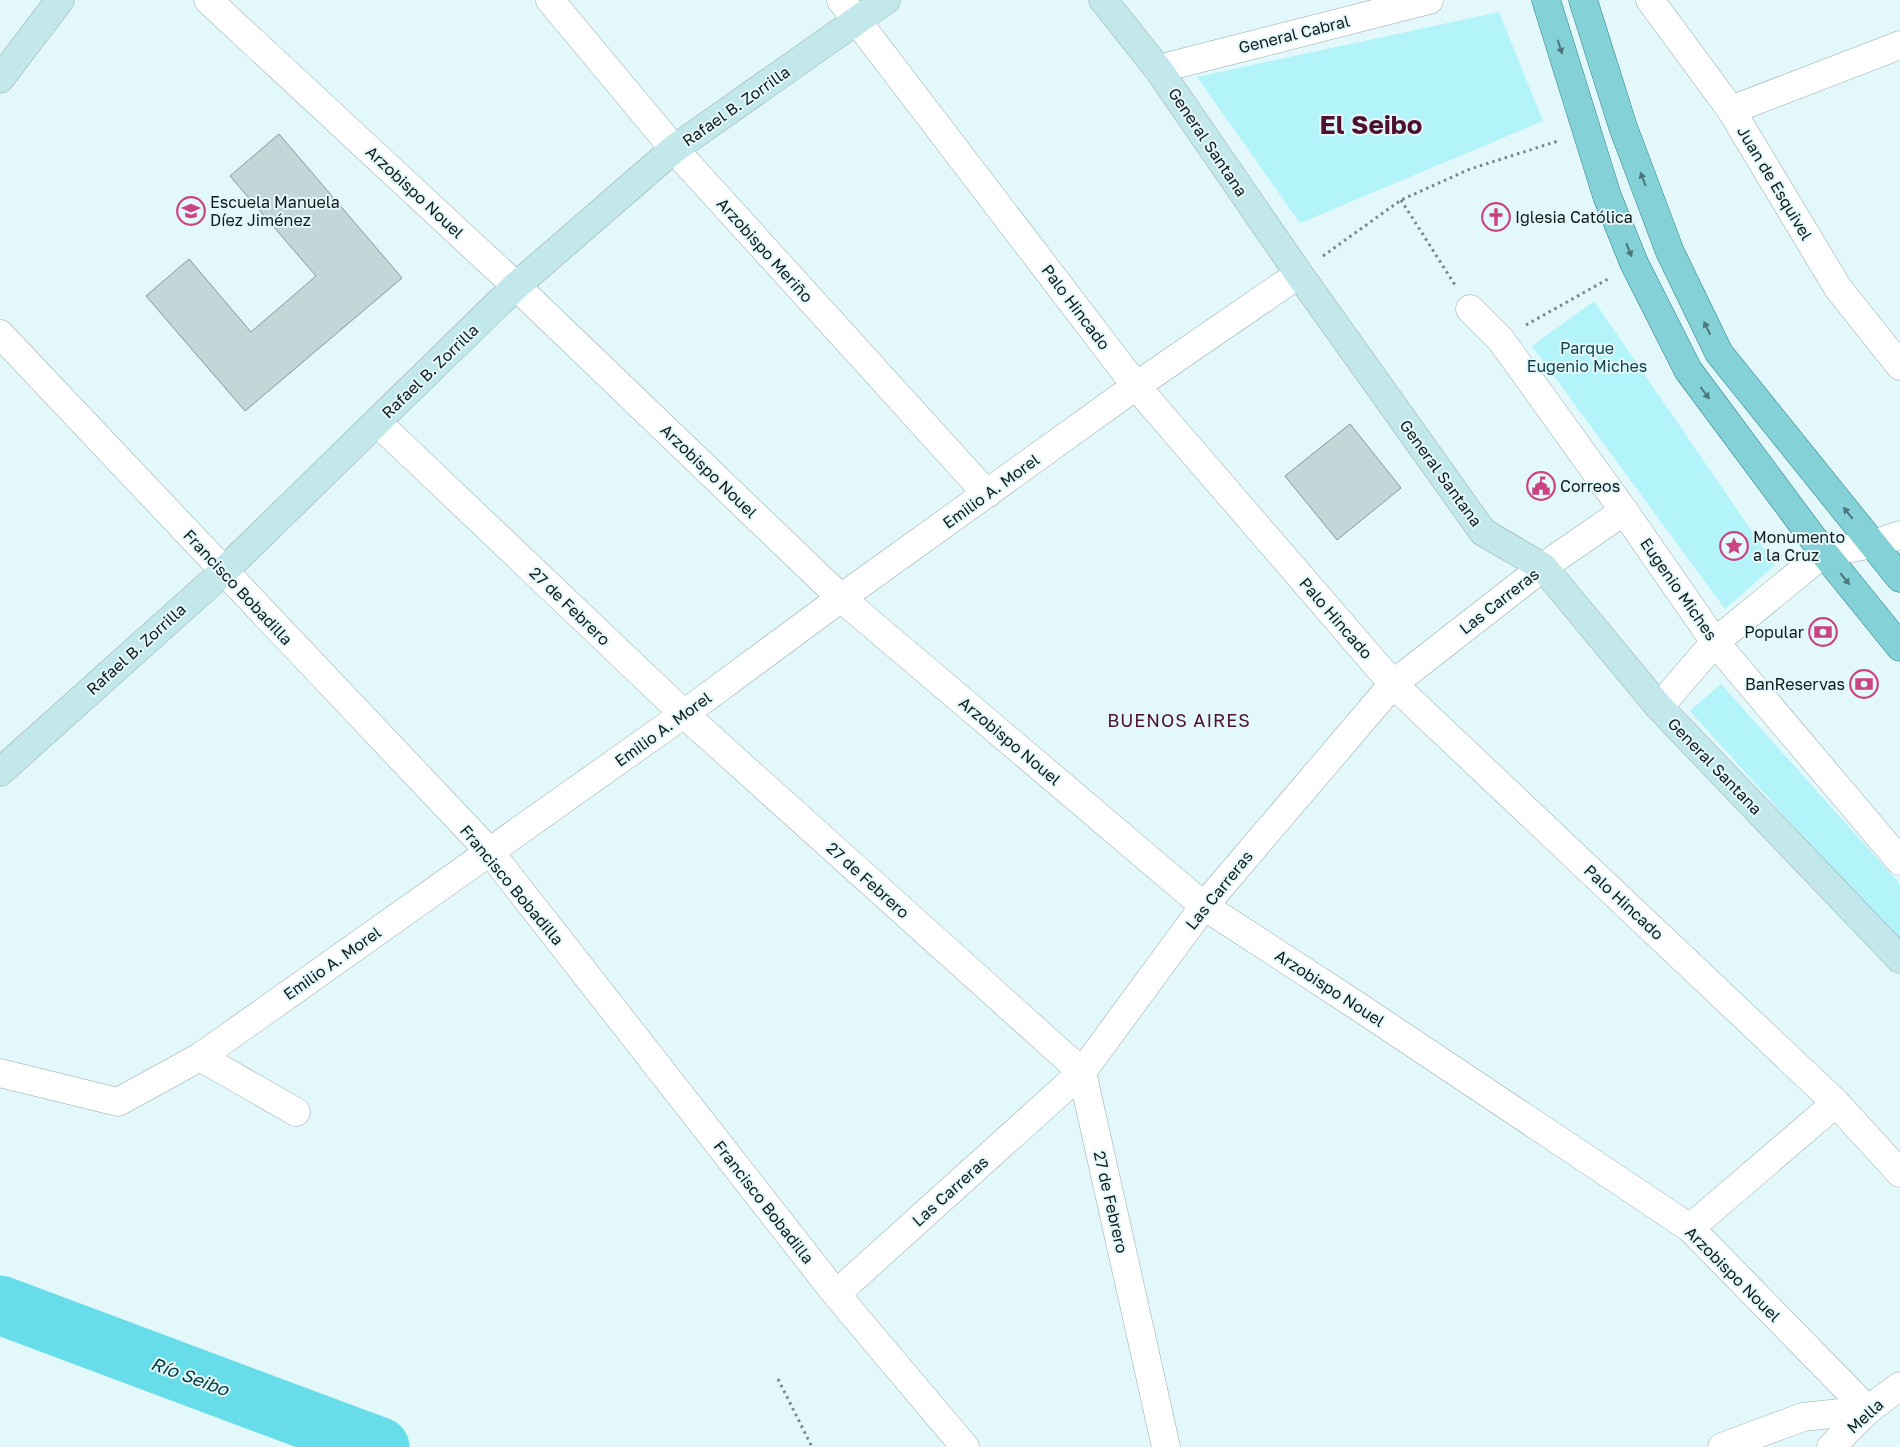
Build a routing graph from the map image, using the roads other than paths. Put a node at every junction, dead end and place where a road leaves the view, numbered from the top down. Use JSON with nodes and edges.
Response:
{"nodes":[{"id":1,"x":60,"y":0,"type":"edge"},
{"id":2,"x":208,"y":0,"type":"edge"},
{"id":3,"x":550,"y":0,"type":"edge"},
{"id":4,"x":886,"y":0,"type":"edge"},
{"id":5,"x":1103,"y":0,"type":"edge"},
{"id":6,"x":1429,"y":0,"type":"edge"},
{"id":7,"x":1546,"y":0,"type":"edge"},
{"id":8,"x":1583,"y":0,"type":"edge"},
{"id":9,"x":1650,"y":0,"type":"edge"},
{"id":10,"x":849,"y":10,"type":"edge"},
{"id":11,"x":1900,"y":45,"type":"edge"},
{"id":12,"x":1158,"y":69,"type":"junction"},
{"id":13,"x":0,"y":80,"type":"edge"},
{"id":14,"x":1731,"y":110,"type":"junction"},
{"id":15,"x":674,"y":149,"type":"junction"},
{"id":16,"x":1299,"y":274,"type":"junction"},
{"id":17,"x":516,"y":286,"type":"junction"},
{"id":18,"x":1470,"y":308,"type":"road end"},
{"id":19,"x":0,"y":334,"type":"edge"},
{"id":20,"x":1900,"y":366,"type":"edge"},
{"id":21,"x":1136,"y":386,"type":"junction"},
{"id":22,"x":378,"y":422,"type":"junction"},
{"id":23,"x":987,"y":494,"type":"junction"},
{"id":24,"x":1624,"y":511,"type":"junction"},
{"id":25,"x":1900,"y":535,"type":"edge"},
{"id":26,"x":1873,"y":544,"type":"junction"},
{"id":27,"x":1824,"y":553,"type":"junction"},
{"id":28,"x":1543,"y":567,"type":"junction"},
{"id":29,"x":223,"y":572,"type":"junction"},
{"id":30,"x":1900,"y":578,"type":"edge"},
{"id":31,"x":841,"y":598,"type":"junction"},
{"id":32,"x":1715,"y":642,"type":"junction"},
{"id":33,"x":1900,"y":647,"type":"edge"},
{"id":34,"x":1393,"y":684,"type":"junction"},
{"id":35,"x":1659,"y":707,"type":"junction"},
{"id":36,"x":684,"y":714,"type":"junction"},
{"id":37,"x":0,"y":772,"type":"edge"},
{"id":38,"x":490,"y":852,"type":"junction"},
{"id":39,"x":1900,"y":861,"type":"edge"},
{"id":40,"x":1204,"y":906,"type":"junction"},
{"id":41,"x":1900,"y":958,"type":"edge"},
{"id":42,"x":200,"y":1057,"type":"junction"},
{"id":43,"x":1082,"y":1072,"type":"junction"},
{"id":44,"x":0,"y":1073,"type":"edge"},
{"id":45,"x":1836,"y":1103,"type":"junction"},
{"id":46,"x":296,"y":1112,"type":"dead end"},
{"id":47,"x":1900,"y":1173,"type":"edge"},
{"id":48,"x":1690,"y":1228,"type":"junction"},
{"id":49,"x":836,"y":1294,"type":"junction"},
{"id":50,"x":1900,"y":1386,"type":"edge"},
{"id":51,"x":1868,"y":1410,"type":"junction"},
{"id":52,"x":965,"y":1447,"type":"edge"},
{"id":53,"x":1166,"y":1447,"type":"edge"},
{"id":54,"x":1722,"y":1447,"type":"edge"},
{"id":55,"x":1831,"y":1447,"type":"edge"}],
"edges":[{"from":1,"to":13,"type":"street"},
{"from":2,"to":17,"type":"street","name":"Arzobispo Nouel"},
{"from":3,"to":15,"type":"street","name":"Arzobispo Meriño"},
{"from":4,"to":10,"type":"street","name":"Rafael B. Zorrilla"},
{"from":5,"to":12,"type":"street","name":"General Santana"},
{"from":6,"to":12,"type":"street","name":"General Cabral"},
{"from":7,"to":27,"type":"main road","one_way":true},
{"from":26,"to":8,"type":"main road","one_way":true},
{"from":9,"to":14,"type":"street","name":"Juan de Esquivel"},
{"from":10,"to":15,"type":"street","name":"Rafael B. Zorrilla"},
{"from":10,"to":21,"type":"street","name":"Palo Hincado"},
{"from":11,"to":14,"type":"street"},
{"from":12,"to":16,"type":"street","name":"General Santana"},
{"from":14,"to":20,"type":"street","name":"Juan de Esquivel"},
{"from":15,"to":17,"type":"street","name":"Rafael B. Zorrilla"},
{"from":15,"to":23,"type":"street","name":"Arzobispo Meriño"},
{"from":16,"to":21,"type":"street","name":"Emilio A. Morel"},
{"from":16,"to":28,"type":"street","name":"General Santana"},
{"from":17,"to":22,"type":"street","name":"Rafael B. Zorrilla"},
{"from":17,"to":31,"type":"street","name":"Arzobispo Nouel"},
{"from":18,"to":24,"type":"street","name":"Eugenio Miches"},
{"from":19,"to":29,"type":"street","name":"Francisco Bobadilla"},
{"from":21,"to":23,"type":"street","name":"Emilio A. Morel"},
{"from":21,"to":34,"type":"street","name":"Palo Hincado"},
{"from":22,"to":29,"type":"street","name":"Rafael B. Zorrilla"},
{"from":22,"to":36,"type":"street","name":"27 de Febrero"},
{"from":23,"to":31,"type":"street","name":"Emilio A. Morel"},
{"from":24,"to":28,"type":"street","name":"Las Carreras"},
{"from":24,"to":32,"type":"street","name":"Eugenio Miches"},
{"from":25,"to":26,"type":"street"},
{"from":26,"to":27,"type":"street"},
{"from":26,"to":30,"type":"main road"},
{"from":27,"to":32,"type":"street"},
{"from":27,"to":33,"type":"main road","one_way":true},
{"from":28,"to":34,"type":"street","name":"Las Carreras"},
{"from":28,"to":35,"type":"street","name":"General Santana"},
{"from":29,"to":37,"type":"street","name":"Rafael B. Zorrilla"},
{"from":29,"to":38,"type":"street","name":"Francisco Bobadilla"},
{"from":31,"to":36,"type":"street","name":"Emilio A. Morel"},
{"from":31,"to":40,"type":"street","name":"Arzobispo Nouel"},
{"from":32,"to":35,"type":"street"},
{"from":32,"to":39,"type":"street","name":"Eugenio Miches"},
{"from":34,"to":40,"type":"street","name":"Las Carreras"},
{"from":34,"to":45,"type":"street","name":"Palo Hincado"},
{"from":35,"to":41,"type":"street","name":"General Santana"},
{"from":36,"to":38,"type":"street","name":"Emilio A. Morel"},
{"from":36,"to":43,"type":"street","name":"27 de Febrero"},
{"from":38,"to":42,"type":"street","name":"Emilio A. Morel"},
{"from":38,"to":49,"type":"street","name":"Francisco Bobadilla"},
{"from":40,"to":43,"type":"street","name":"Las Carreras"},
{"from":40,"to":48,"type":"street","name":"Arzobispo Nouel"},
{"from":42,"to":44,"type":"street","name":"Emilio A. Morel"},
{"from":42,"to":46,"type":"street"},
{"from":43,"to":49,"type":"street","name":"Las Carreras"},
{"from":43,"to":53,"type":"street","name":"27 de Febrero"},
{"from":45,"to":47,"type":"street","name":"Palo Hincado"},
{"from":45,"to":48,"type":"street"},
{"from":48,"to":51,"type":"street","name":"Arzobispo Nouel"},
{"from":49,"to":52,"type":"street","name":"Francisco Bobadilla"},
{"from":50,"to":51,"type":"street","name":"Mella"},
{"from":51,"to":54,"type":"street"},
{"from":51,"to":55,"type":"street","name":"Mella"}]}
